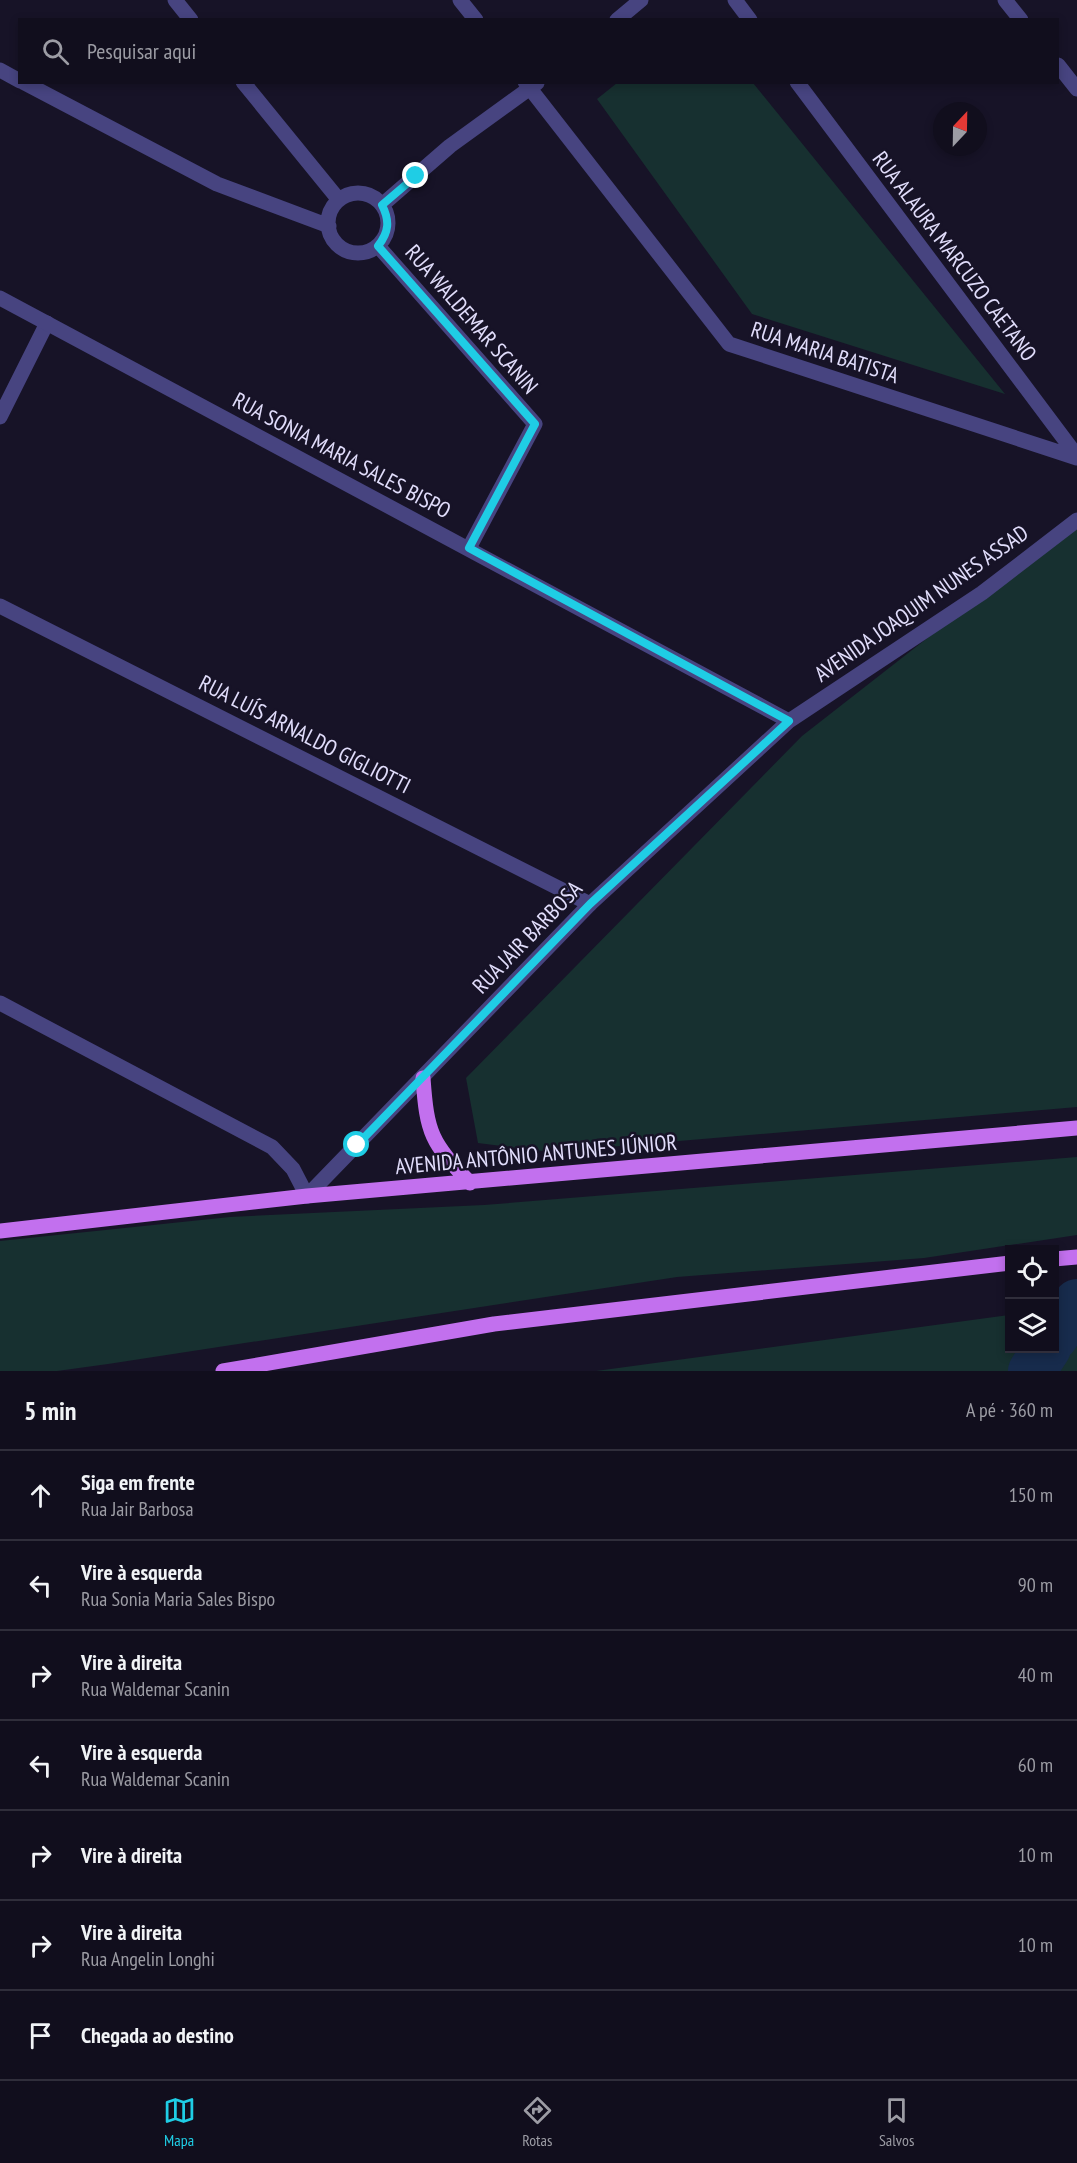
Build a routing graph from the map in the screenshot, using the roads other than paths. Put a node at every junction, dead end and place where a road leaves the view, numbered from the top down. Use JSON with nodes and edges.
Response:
{"nodes":[{"id":1,"x":175,"y":0,"type":"edge"},
{"id":2,"x":460,"y":0,"type":"edge"},
{"id":3,"x":641,"y":0,"type":"edge"},
{"id":4,"x":735,"y":0,"type":"edge"},
{"id":5,"x":1005,"y":0,"type":"edge"},
{"id":6,"x":189,"y":18,"type":"edge"},
{"id":7,"x":474,"y":18,"type":"edge"},
{"id":8,"x":619,"y":18,"type":"edge"},
{"id":9,"x":748,"y":18,"type":"edge"},
{"id":10,"x":1019,"y":18,"type":"edge"},
{"id":11,"x":1059,"y":66,"type":"edge"},
{"id":12,"x":0,"y":70,"type":"edge"},
{"id":13,"x":18,"y":80,"type":"edge"},
{"id":14,"x":25,"y":84,"type":"edge"},
{"id":15,"x":245,"y":84,"type":"edge"},
{"id":16,"x":798,"y":84,"type":"edge"},
{"id":17,"x":531,"y":85,"type":"edge"},
{"id":18,"x":1077,"y":89,"type":"edge"},
{"id":19,"x":339,"y":200,"type":"junction"},
{"id":20,"x":382,"y":205,"type":"junction"},
{"id":21,"x":328,"y":226,"type":"junction"},
{"id":22,"x":378,"y":246,"type":"junction"},
{"id":23,"x":0,"y":298,"type":"edge"},
{"id":24,"x":47,"y":323,"type":"junction"},
{"id":25,"x":0,"y":417,"type":"edge"},
{"id":26,"x":1077,"y":457,"type":"edge"},
{"id":27,"x":1077,"y":520,"type":"edge"},
{"id":28,"x":469,"y":548,"type":"junction"},
{"id":29,"x":0,"y":606,"type":"edge"},
{"id":30,"x":789,"y":721,"type":"junction"},
{"id":31,"x":590,"y":904,"type":"junction"},
{"id":32,"x":0,"y":1003,"type":"edge"},
{"id":33,"x":423,"y":1078,"type":"junction"},
{"id":34,"x":1077,"y":1128,"type":"edge"},
{"id":35,"x":470,"y":1183,"type":"junction"},
{"id":36,"x":307,"y":1196,"type":"junction"},
{"id":37,"x":0,"y":1231,"type":"edge"},
{"id":38,"x":1077,"y":1257,"type":"edge"},
{"id":39,"x":1059,"y":1259,"type":"edge"},
{"id":40,"x":1004,"y":1264,"type":"edge"},
{"id":41,"x":223,"y":1371,"type":"edge"}],
"edges":[{"from":1,"to":6,"type":"street"},
{"from":2,"to":7,"type":"street"},
{"from":3,"to":8,"type":"street"},
{"from":4,"to":9,"type":"street"},
{"from":5,"to":10,"type":"street"},
{"from":11,"to":18,"type":"street"},
{"from":12,"to":13,"type":"street"},
{"from":14,"to":21,"type":"street"},
{"from":15,"to":19,"type":"street"},
{"from":16,"to":26,"type":"street","name":"RUA ALAURA MARCUZO CAETANO"},
{"from":17,"to":20,"type":"street"},
{"from":17,"to":26,"type":"street","name":"RUA MARIA BATISTA"},
{"from":19,"to":20,"type":"street"},
{"from":19,"to":21,"type":"street"},
{"from":20,"to":22,"type":"street"},
{"from":21,"to":22,"type":"street"},
{"from":22,"to":28,"type":"street","name":"RUA WALDEMAR SCANIN"},
{"from":23,"to":24,"type":"street","name":"RUA SONIA MARIA SALES BISPO"},
{"from":24,"to":25,"type":"street"},
{"from":24,"to":28,"type":"street","name":"RUA SONIA MARIA SALES BISPO"},
{"from":27,"to":30,"type":"street","name":"AVENIDA JOAQUIM NUNES ASSAD"},
{"from":28,"to":30,"type":"street","name":"RUA SONIA MARIA SALES BISPO"},
{"from":29,"to":31,"type":"street","name":"RUA LUÍS ARNALDO GIGLIOTTI"},
{"from":30,"to":31,"type":"street","name":"RUA JAIR BARBOSA"},
{"from":31,"to":33,"type":"street","name":"RUA JAIR BARBOSA"},
{"from":32,"to":36,"type":"street"},
{"from":33,"to":35,"type":"main road"},
{"from":33,"to":36,"type":"street","name":"RUA JAIR BARBOSA"},
{"from":34,"to":35,"type":"main road","name":"AVENIDA ANTÔNIO ANTUNES JÚNIOR"},
{"from":35,"to":36,"type":"main road","name":"AVENIDA ANTÔNIO ANTUNES JÚNIOR"},
{"from":36,"to":37,"type":"main road","name":"AVENIDA ANTÔNIO ANTUNES JÚNIOR"},
{"from":38,"to":39,"type":"main road"},
{"from":40,"to":41,"type":"main road"}]}
